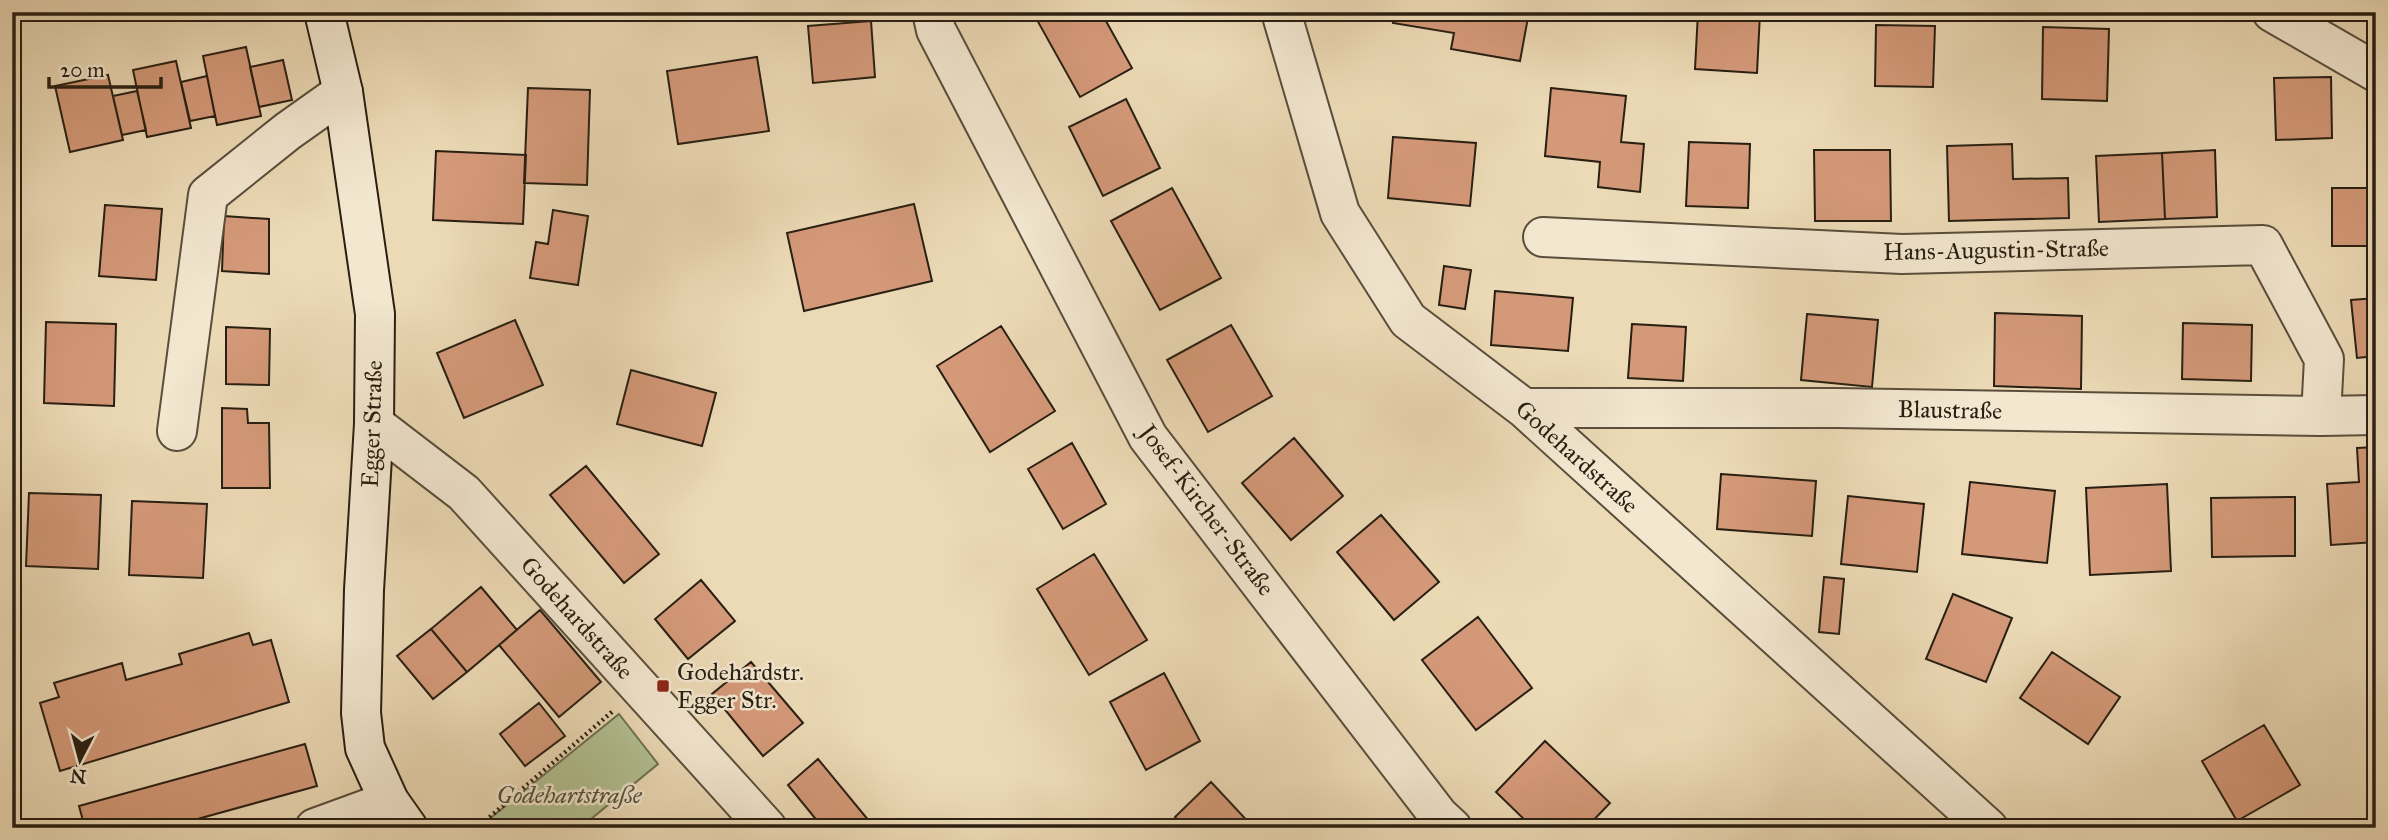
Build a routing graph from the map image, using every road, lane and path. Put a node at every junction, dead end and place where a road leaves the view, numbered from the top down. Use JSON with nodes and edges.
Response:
{"nodes":[{"id":1,"x":324,"y":12,"type":"edge"},
{"id":2,"x":932,"y":12,"type":"edge"},
{"id":3,"x":1281,"y":12,"type":"edge"},
{"id":4,"x":2272,"y":12,"type":"edge"},
{"id":5,"x":2376,"y":72,"type":"edge"},
{"id":6,"x":343,"y":92,"type":"junction"},
{"id":7,"x":1543,"y":237,"type":"dead end"},
{"id":8,"x":1524,"y":408,"type":"junction"},
{"id":9,"x":2376,"y":415,"type":"edge"},
{"id":10,"x":2321,"y":416,"type":"junction"},
{"id":11,"x":374,"y":424,"type":"junction"},
{"id":12,"x":177,"y":431,"type":"dead end"},
{"id":13,"x":640,"y":688,"type":"junction"},
{"id":14,"x":399,"y":814,"type":"edge"},
{"id":15,"x":315,"y":828,"type":"edge"},
{"id":16,"x":477,"y":828,"type":"edge"},
{"id":17,"x":766,"y":828,"type":"edge"},
{"id":18,"x":1452,"y":828,"type":"edge"},
{"id":19,"x":1988,"y":828,"type":"edge"}],
"edges":[{"from":1,"to":6,"type":"street","name":"Egger Straße"},
{"from":2,"to":18,"type":"street","name":"Josef-Kircher-Straße"},
{"from":3,"to":8,"type":"street","name":"Godehardstraße"},
{"from":4,"to":5,"type":"street"},
{"from":6,"to":11,"type":"street","name":"Egger Straße"},
{"from":6,"to":12,"type":"street"},
{"from":7,"to":10,"type":"street","name":"Hans-Augustin-Straße"},
{"from":8,"to":10,"type":"street","name":"Blaustraße"},
{"from":8,"to":19,"type":"street","name":"Godehardstraße"},
{"from":9,"to":10,"type":"street","name":"Blaustraße"},
{"from":11,"to":13,"type":"street","name":"Godehardstraße"},
{"from":11,"to":14,"type":"street","name":"Egger Straße"},
{"from":13,"to":16,"type":"path"},
{"from":13,"to":17,"type":"street","name":"Godehardstraße"},
{"from":14,"to":15,"type":"street"}]}
